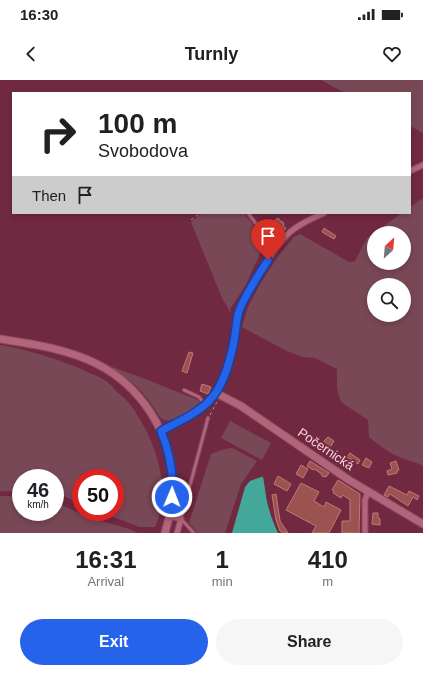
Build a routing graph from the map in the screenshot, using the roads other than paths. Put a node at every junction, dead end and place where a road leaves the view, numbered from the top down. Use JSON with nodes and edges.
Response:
{"nodes":[{"id":1,"x":423,"y":165,"type":"edge"},
{"id":2,"x":411,"y":170,"type":"edge"},
{"id":3,"x":249,"y":214,"type":"edge"},
{"id":4,"x":322,"y":214,"type":"edge"},
{"id":5,"x":275,"y":249,"type":"junction"},
{"id":6,"x":0,"y":339,"type":"edge"},
{"id":7,"x":184,"y":390,"type":"dead end"},
{"id":8,"x":216,"y":393,"type":"junction"},
{"id":9,"x":205,"y":405,"type":"junction"},
{"id":10,"x":208,"y":418,"type":"road end"},
{"id":11,"x":161,"y":431,"type":"junction"},
{"id":12,"x":368,"y":492,"type":"junction"},
{"id":13,"x":170,"y":516,"type":"junction"},
{"id":14,"x":181,"y":519,"type":"junction"},
{"id":15,"x":423,"y":524,"type":"edge"},
{"id":16,"x":191,"y":532,"type":"edge"},
{"id":17,"x":165,"y":533,"type":"edge"},
{"id":18,"x":177,"y":533,"type":"edge"},
{"id":19,"x":194,"y":533,"type":"edge"},
{"id":20,"x":366,"y":533,"type":"edge"}],
"edges":[{"from":1,"to":2,"type":"street"},
{"from":3,"to":5,"type":"lane"},
{"from":4,"to":5,"type":"street"},
{"from":5,"to":8,"type":"street"},
{"from":6,"to":11,"type":"street"},
{"from":7,"to":9,"type":"lane"},
{"from":8,"to":9,"type":"street"},
{"from":8,"to":12,"type":"street","name":"Počernická"},
{"from":9,"to":11,"type":"street"},
{"from":10,"to":14,"type":"lane"},
{"from":11,"to":13,"type":"street"},
{"from":12,"to":15,"type":"street","name":"Počernická"},
{"from":12,"to":20,"type":"street"},
{"from":13,"to":14,"type":"street"},
{"from":13,"to":17,"type":"street"},
{"from":14,"to":16,"type":"lane"},
{"from":14,"to":18,"type":"street"},
{"from":16,"to":19,"type":"lane"}]}
